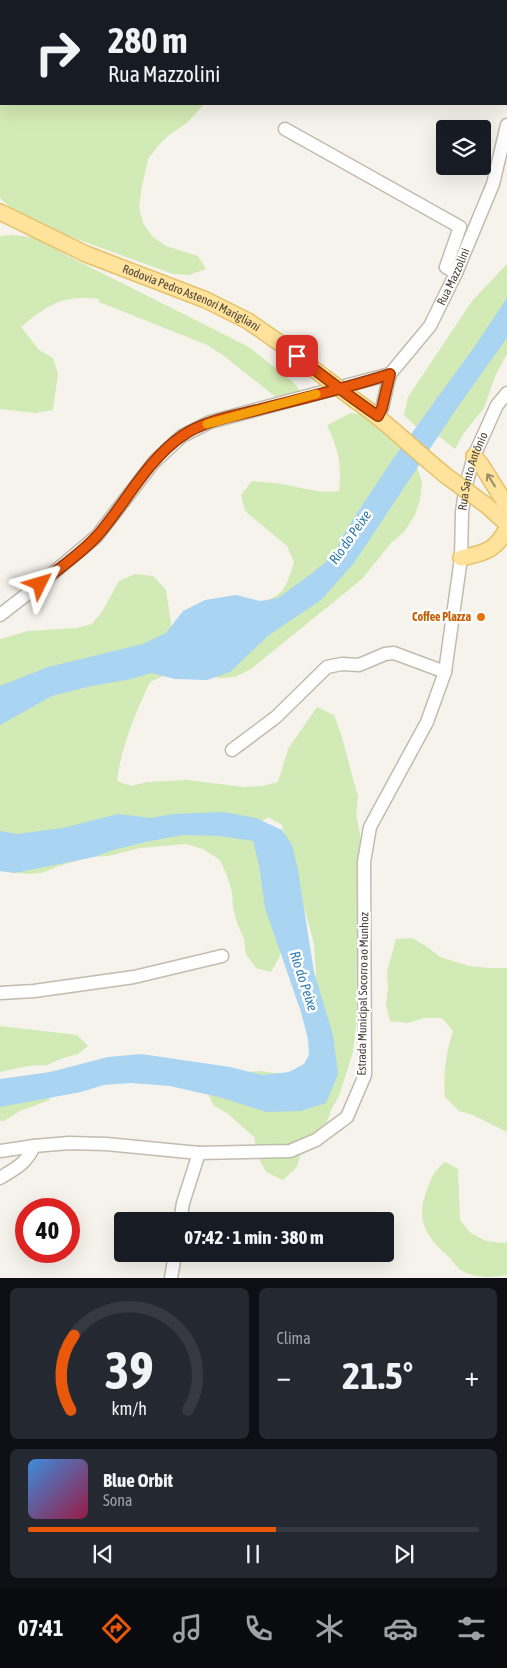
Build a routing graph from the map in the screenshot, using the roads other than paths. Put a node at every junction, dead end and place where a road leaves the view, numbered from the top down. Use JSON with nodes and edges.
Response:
{"nodes":[{"id":1,"x":507,"y":125,"type":"edge"},
{"id":2,"x":285,"y":129,"type":"dead end"},
{"id":3,"x":0,"y":212,"type":"edge"},
{"id":4,"x":456,"y":273,"type":"junction"},
{"id":5,"x":390,"y":374,"type":"junction"},
{"id":6,"x":507,"y":393,"type":"edge"},
{"id":7,"x":382,"y":419,"type":"junction"},
{"id":8,"x":474,"y":456,"type":"junction"},
{"id":9,"x":507,"y":506,"type":"edge"},
{"id":10,"x":507,"y":524,"type":"edge"},
{"id":11,"x":507,"y":528,"type":"edge"},
{"id":12,"x":502,"y":542,"type":"edge"},
{"id":13,"x":461,"y":558,"type":"junction"},
{"id":14,"x":0,"y":616,"type":"edge"},
{"id":15,"x":445,"y":672,"type":"junction"},
{"id":16,"x":232,"y":750,"type":"dead end"},
{"id":17,"x":222,"y":956,"type":"dead end"},
{"id":18,"x":0,"y":993,"type":"edge"},
{"id":19,"x":34,"y":1146,"type":"junction"},
{"id":20,"x":0,"y":1151,"type":"edge"},
{"id":21,"x":199,"y":1153,"type":"junction"},
{"id":22,"x":0,"y":1178,"type":"edge"},
{"id":23,"x":182,"y":1212,"type":"edge"},
{"id":24,"x":174,"y":1262,"type":"edge"},
{"id":25,"x":171,"y":1278,"type":"edge"}],
"edges":[{"from":1,"to":4,"type":"street","name":"Rua Mazzolini"},
{"from":2,"to":4,"type":"street"},
{"from":3,"to":7,"type":"main road","name":"Rodovia Pedro Astenori Marigliani","bridge":true},
{"from":4,"to":5,"type":"street","name":"Rua Mazzolini"},
{"from":5,"to":7,"type":"street","name":"Rua Mazzolini"},
{"from":5,"to":14,"type":"street"},
{"from":6,"to":8,"type":"street","name":"Rua Santo Antônio"},
{"from":7,"to":10,"type":"main road","name":"Rodovia Pedro Astenori Marigliani","bridge":true},
{"from":9,"to":8,"type":"main road","one_way":true},
{"from":8,"to":13,"type":"street","name":"Rua Santo Antônio"},
{"from":11,"to":12,"type":"main road"},
{"from":12,"to":13,"type":"main road"},
{"from":13,"to":15,"type":"street","name":"Estrada Municipal Socorro ao Munhoz"},
{"from":15,"to":16,"type":"street"},
{"from":15,"to":21,"type":"street","name":"Estrada Municipal Socorro ao Munhoz"},
{"from":17,"to":18,"type":"street"},
{"from":19,"to":20,"type":"street","name":"Estrada Municipal Socorro ao Munhoz"},
{"from":19,"to":21,"type":"street","name":"Estrada Municipal Socorro ao Munhoz"},
{"from":19,"to":22,"type":"street"},
{"from":21,"to":23,"type":"street"},
{"from":24,"to":25,"type":"street"}]}
